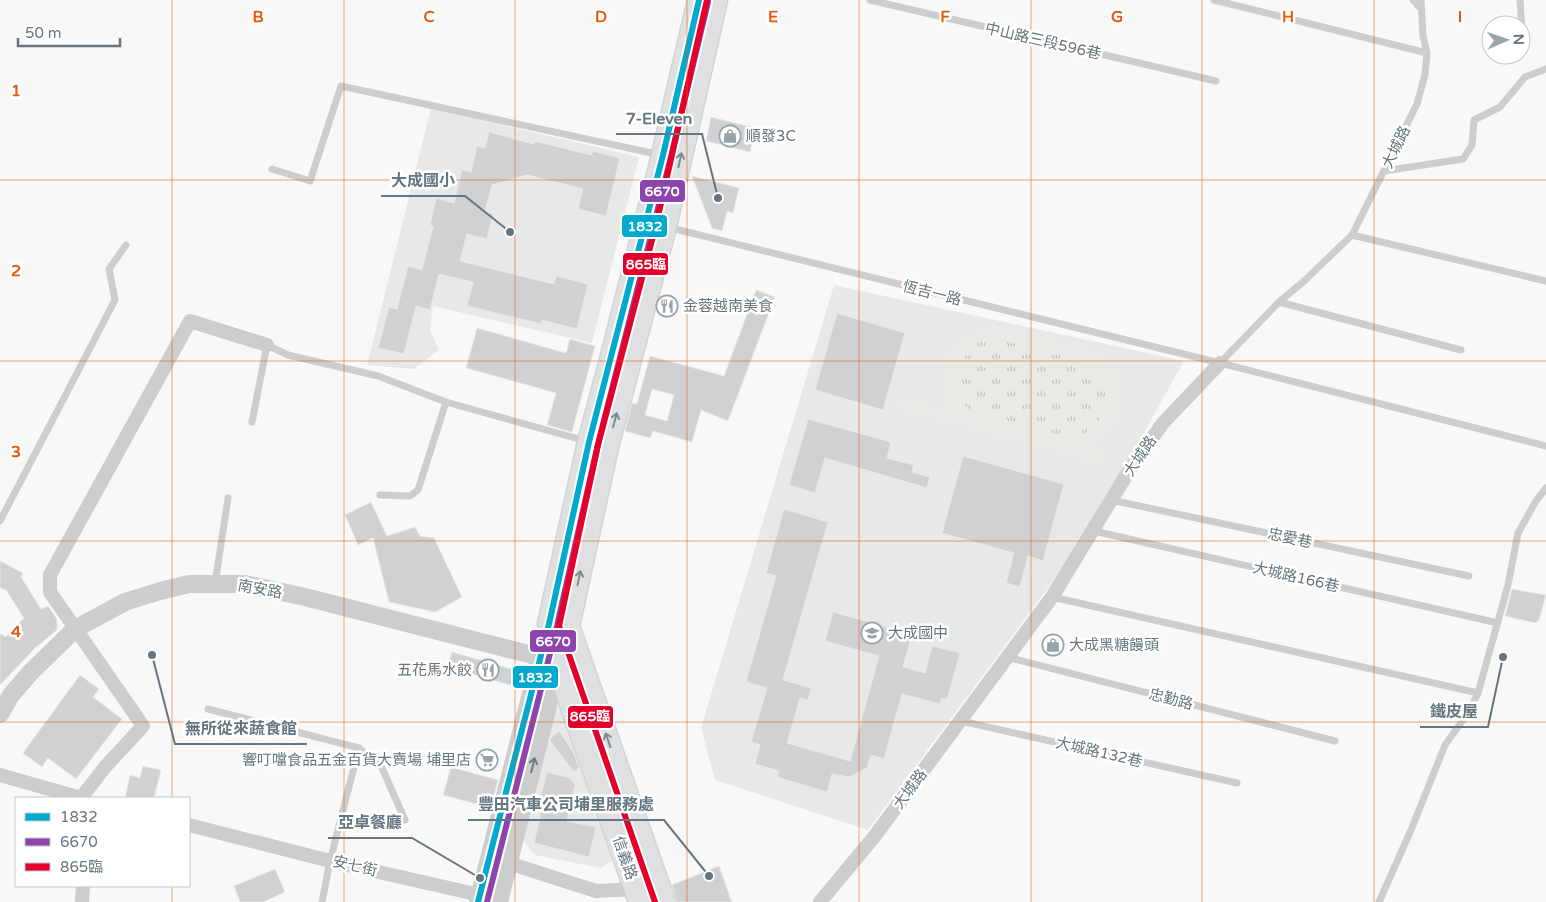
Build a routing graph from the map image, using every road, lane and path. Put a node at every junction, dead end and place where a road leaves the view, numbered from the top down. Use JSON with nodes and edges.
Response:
{"nodes":[{"id":1,"x":699,"y":0,"type":"edge"},
{"id":2,"x":716,"y":0,"type":"edge"},
{"id":3,"x":870,"y":0,"type":"edge"},
{"id":4,"x":1214,"y":0,"type":"edge"},
{"id":5,"x":1413,"y":0,"type":"edge"},
{"id":6,"x":1421,"y":0,"type":"edge"},
{"id":7,"x":1520,"y":0,"type":"edge"},
{"id":8,"x":1421,"y":9,"type":"junction"},
{"id":9,"x":1521,"y":15,"type":"edge"},
{"id":10,"x":1427,"y":53,"type":"junction"},
{"id":11,"x":1546,"y":68,"type":"edge"},
{"id":12,"x":1216,"y":81,"type":"dead end"},
{"id":13,"x":662,"y":155,"type":"junction"},
{"id":14,"x":272,"y":169,"type":"dead end"},
{"id":15,"x":1384,"y":171,"type":"junction"},
{"id":16,"x":655,"y":225,"type":"junction"},
{"id":17,"x":1352,"y":235,"type":"junction"},
{"id":18,"x":126,"y":245,"type":"dead end"},
{"id":19,"x":1546,"y":281,"type":"edge"},
{"id":20,"x":1279,"y":302,"type":"junction"},
{"id":21,"x":267,"y":345,"type":"junction"},
{"id":22,"x":1461,"y":350,"type":"dead end"},
{"id":23,"x":1220,"y":363,"type":"junction"},
{"id":24,"x":446,"y":402,"type":"junction"},
{"id":25,"x":252,"y":422,"type":"dead end"},
{"id":26,"x":598,"y":444,"type":"junction"},
{"id":27,"x":1546,"y":446,"type":"edge"},
{"id":28,"x":1546,"y":488,"type":"edge"},
{"id":29,"x":380,"y":495,"type":"dead end"},
{"id":30,"x":228,"y":498,"type":"dead end"},
{"id":31,"x":1111,"y":500,"type":"junction"},
{"id":32,"x":0,"y":522,"type":"edge"},
{"id":33,"x":1094,"y":530,"type":"junction"},
{"id":34,"x":1470,"y":576,"type":"dead end"},
{"id":35,"x":215,"y":584,"type":"junction"},
{"id":36,"x":1052,"y":597,"type":"junction"},
{"id":37,"x":1498,"y":623,"type":"junction"},
{"id":38,"x":559,"y":625,"type":"junction"},
{"id":39,"x":75,"y":629,"type":"junction"},
{"id":40,"x":1006,"y":657,"type":"junction"},
{"id":41,"x":549,"y":662,"type":"junction"},
{"id":42,"x":1478,"y":694,"type":"junction"},
{"id":43,"x":208,"y":709,"type":"dead end"},
{"id":44,"x":0,"y":714,"type":"edge"},
{"id":45,"x":961,"y":721,"type":"junction"},
{"id":46,"x":1336,"y":740,"type":"dead end"},
{"id":47,"x":359,"y":748,"type":"junction"},
{"id":48,"x":0,"y":775,"type":"edge"},
{"id":49,"x":1236,"y":784,"type":"dead end"},
{"id":50,"x":77,"y":797,"type":"edge"},
{"id":51,"x":82,"y":797,"type":"edge"},
{"id":52,"x":405,"y":820,"type":"dead end"},
{"id":53,"x":190,"y":825,"type":"edge"},
{"id":54,"x":330,"y":861,"type":"junction"},
{"id":55,"x":508,"y":863,"type":"junction"},
{"id":56,"x":655,"y":878,"type":"junction"},
{"id":57,"x":83,"y":887,"type":"edge"},
{"id":58,"x":638,"y":896,"type":"edge"},
{"id":59,"x":479,"y":898,"type":"edge"},
{"id":60,"x":82,"y":902,"type":"edge"},
{"id":61,"x":322,"y":902,"type":"edge"},
{"id":62,"x":499,"y":902,"type":"edge"},
{"id":63,"x":664,"y":902,"type":"edge"},
{"id":64,"x":820,"y":902,"type":"edge"},
{"id":65,"x":1379,"y":902,"type":"edge"}],
"edges":[{"from":1,"to":13,"type":"main road"},
{"from":16,"to":2,"type":"main road","one_way":true},
{"from":3,"to":12,"type":"lane","name":"中山路三段596巷"},
{"from":4,"to":10,"type":"lane"},
{"from":5,"to":8,"type":"lane"},
{"from":6,"to":8,"type":"lane","name":"大城路"},
{"from":7,"to":9,"type":"lane"},
{"from":8,"to":10,"type":"lane","name":"大城路"},
{"from":10,"to":15,"type":"lane","name":"大城路"},
{"from":11,"to":15,"type":"lane"},
{"from":13,"to":14,"type":"lane"},
{"from":13,"to":16,"type":"main road"},
{"from":15,"to":17,"type":"lane","name":"大城路"},
{"from":16,"to":23,"type":"lane","name":"恆吉一路"},
{"from":16,"to":26,"type":"main road"},
{"from":17,"to":19,"type":"lane"},
{"from":17,"to":20,"type":"lane","name":"大城路"},
{"from":18,"to":32,"type":"lane"},
{"from":20,"to":22,"type":"lane"},
{"from":20,"to":23,"type":"lane","name":"大城路"},
{"from":21,"to":24,"type":"lane"},
{"from":21,"to":25,"type":"lane"},
{"from":21,"to":39,"type":"street"},
{"from":23,"to":27,"type":"lane","name":"恆吉一路"},
{"from":23,"to":31,"type":"street","name":"大城路"},
{"from":24,"to":26,"type":"lane"},
{"from":24,"to":29,"type":"lane"},
{"from":26,"to":38,"type":"main road"},
{"from":28,"to":37,"type":"lane"},
{"from":30,"to":35,"type":"lane"},
{"from":31,"to":33,"type":"street","name":"大城路"},
{"from":31,"to":34,"type":"lane","name":"忠愛巷"},
{"from":33,"to":36,"type":"street","name":"大城路"},
{"from":33,"to":37,"type":"lane","name":"大城路166巷"},
{"from":35,"to":39,"type":"street","name":"南安路"},
{"from":35,"to":41,"type":"street","name":"南安路"},
{"from":36,"to":40,"type":"street","name":"大城路"},
{"from":36,"to":42,"type":"lane"},
{"from":37,"to":42,"type":"lane"},
{"from":38,"to":41,"type":"main road","name":"信義路"},
{"from":56,"to":38,"type":"main road","name":"信義路","one_way":true},
{"from":39,"to":44,"type":"street","name":"南安路"},
{"from":39,"to":51,"type":"street"},
{"from":40,"to":45,"type":"street","name":"大城路"},
{"from":40,"to":46,"type":"lane","name":"忠勤路"},
{"from":55,"to":41,"type":"street","one_way":true},
{"from":41,"to":58,"type":"main road","name":"信義路"},
{"from":41,"to":59,"type":"street"},
{"from":42,"to":65,"type":"lane"},
{"from":43,"to":47,"type":"lane"},
{"from":45,"to":49,"type":"lane","name":"大城路132巷"},
{"from":45,"to":64,"type":"street","name":"大城路"},
{"from":47,"to":52,"type":"lane"},
{"from":47,"to":54,"type":"lane"},
{"from":48,"to":50,"type":"street"},
{"from":53,"to":54,"type":"street","name":"安七街"},
{"from":54,"to":59,"type":"street","name":"安七街"},
{"from":54,"to":61,"type":"lane"},
{"from":55,"to":58,"type":"street"},
{"from":55,"to":59,"type":"street"},
{"from":55,"to":62,"type":"street"},
{"from":56,"to":58,"type":"street"},
{"from":56,"to":63,"type":"main road","name":"信義路"},
{"from":57,"to":60,"type":"street"}]}
